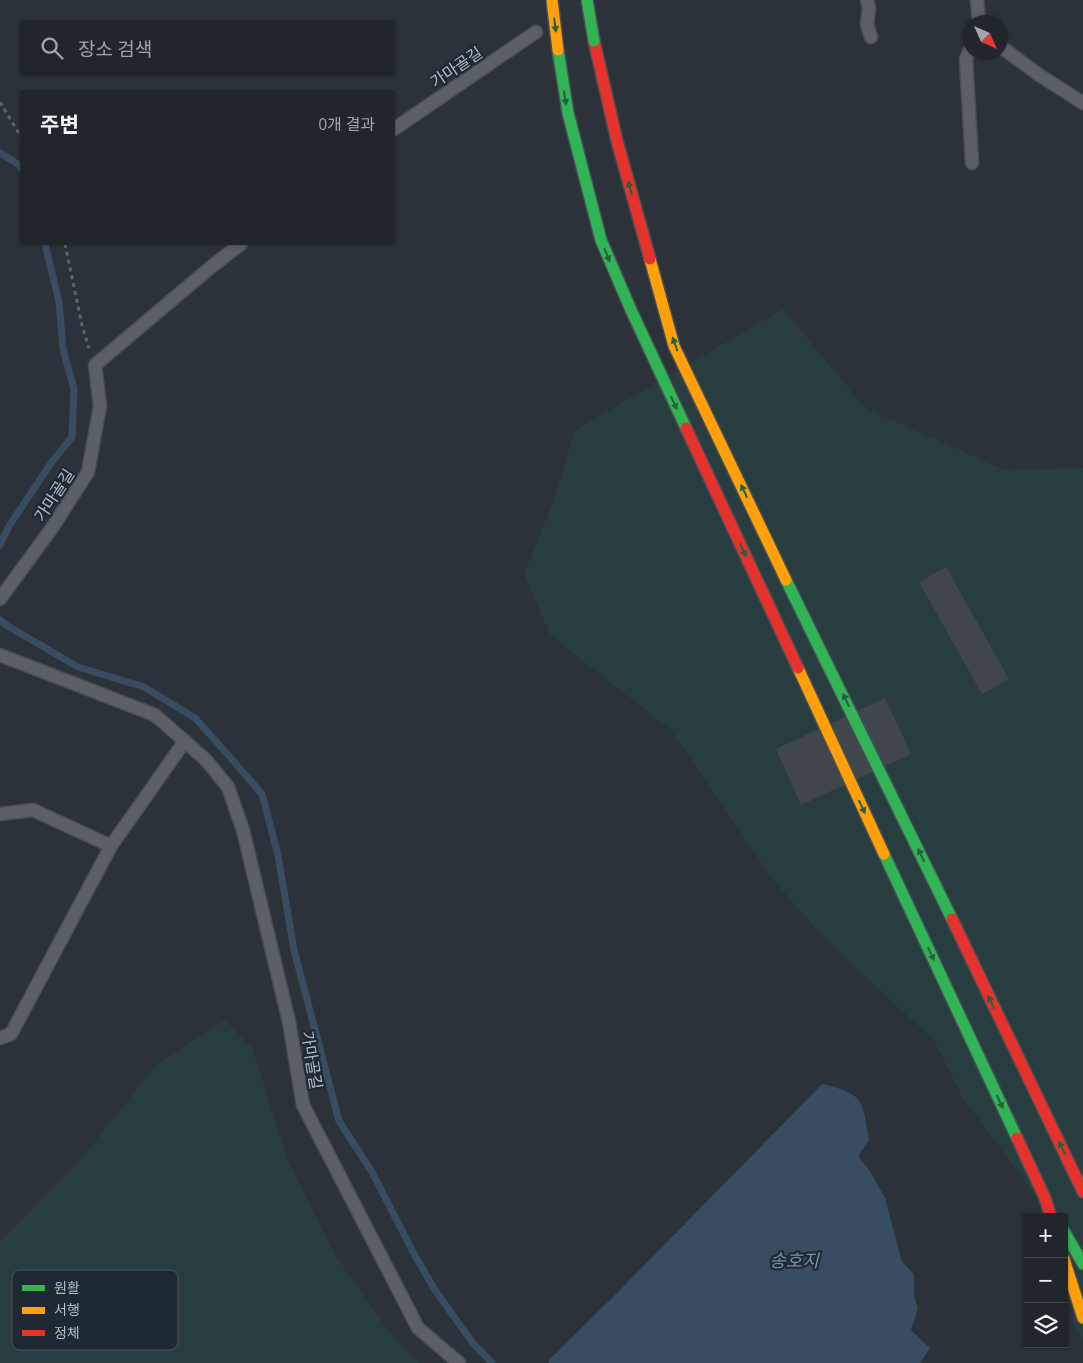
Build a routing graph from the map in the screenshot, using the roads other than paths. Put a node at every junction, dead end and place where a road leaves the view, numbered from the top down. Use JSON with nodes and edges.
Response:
{"nodes":[{"id":1,"x":552,"y":0,"type":"edge"},
{"id":2,"x":587,"y":0,"type":"edge"},
{"id":3,"x":867,"y":0,"type":"edge"},
{"id":4,"x":977,"y":0,"type":"edge"},
{"id":5,"x":979,"y":15,"type":"edge"},
{"id":6,"x":536,"y":32,"type":"dead end"},
{"id":7,"x":871,"y":37,"type":"dead end"},
{"id":8,"x":1008,"y":52,"type":"edge"},
{"id":9,"x":966,"y":60,"type":"edge"},
{"id":10,"x":1083,"y":103,"type":"edge"},
{"id":11,"x":395,"y":128,"type":"edge"},
{"id":12,"x":972,"y":163,"type":"dead end"},
{"id":13,"x":240,"y":245,"type":"edge"},
{"id":14,"x":0,"y":599,"type":"edge"},
{"id":15,"x":0,"y":654,"type":"edge"},
{"id":16,"x":184,"y":741,"type":"junction"},
{"id":17,"x":0,"y":814,"type":"edge"},
{"id":18,"x":111,"y":846,"type":"junction"},
{"id":19,"x":0,"y":1038,"type":"edge"},
{"id":20,"x":1083,"y":1192,"type":"edge"},
{"id":21,"x":1045,"y":1198,"type":"junction"},
{"id":22,"x":1050,"y":1213,"type":"edge"},
{"id":23,"x":1054,"y":1213,"type":"edge"},
{"id":24,"x":1068,"y":1239,"type":"edge"},
{"id":25,"x":1083,"y":1264,"type":"edge"},
{"id":26,"x":1068,"y":1271,"type":"edge"},
{"id":27,"x":1083,"y":1318,"type":"edge"},
{"id":28,"x":460,"y":1363,"type":"edge"}],
"edges":[{"from":1,"to":21,"type":"highway","one_way":true,"bridge":true},
{"from":20,"to":2,"type":"highway","one_way":true,"bridge":true},
{"from":3,"to":7,"type":"lane"},
{"from":4,"to":5,"type":"lane"},
{"from":6,"to":11,"type":"lane","name":"가마골길"},
{"from":8,"to":10,"type":"lane"},
{"from":9,"to":12,"type":"lane"},
{"from":13,"to":14,"type":"lane","name":"가마골길"},
{"from":15,"to":16,"type":"lane","name":"가마골길"},
{"from":16,"to":18,"type":"lane"},
{"from":16,"to":28,"type":"lane","name":"가마골길"},
{"from":17,"to":18,"type":"lane"},
{"from":18,"to":19,"type":"lane"},
{"from":21,"to":22,"type":"highway"},
{"from":21,"to":23,"type":"highway"},
{"from":24,"to":25,"type":"highway"},
{"from":26,"to":27,"type":"highway"}]}
